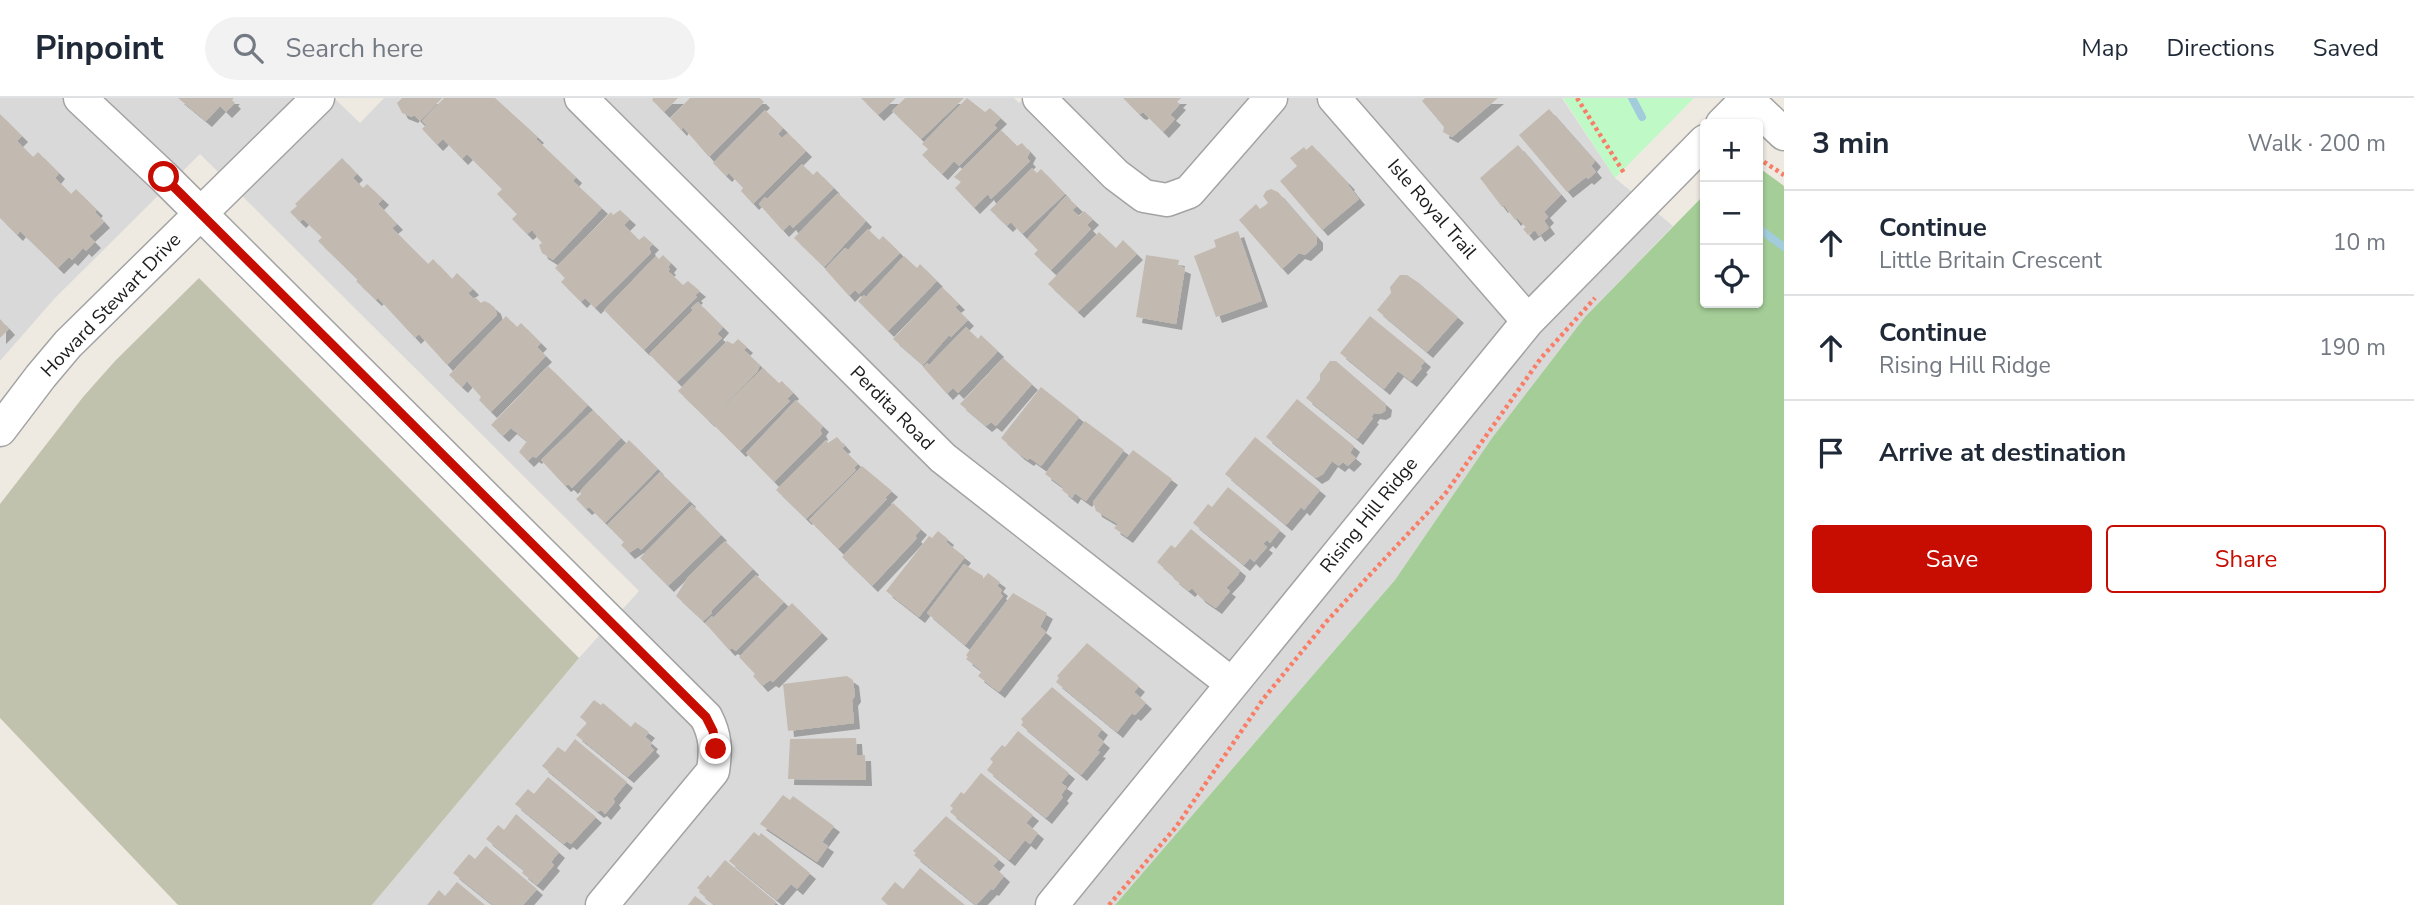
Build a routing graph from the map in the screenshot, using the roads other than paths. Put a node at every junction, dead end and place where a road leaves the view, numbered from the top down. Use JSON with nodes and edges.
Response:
{"nodes":[{"id":1,"x":80,"y":98,"type":"edge"},
{"id":2,"x":318,"y":98,"type":"edge"},
{"id":3,"x":581,"y":98,"type":"edge"},
{"id":4,"x":1040,"y":98,"type":"edge"},
{"id":5,"x":1272,"y":98,"type":"edge"},
{"id":6,"x":1334,"y":98,"type":"edge"},
{"id":7,"x":1747,"y":99,"type":"edge"},
{"id":8,"x":1727,"y":119,"type":"edge"},
{"id":9,"x":1784,"y":134,"type":"edge"},
{"id":10,"x":1700,"y":146,"type":"edge"},
{"id":11,"x":200,"y":215,"type":"junction"},
{"id":12,"x":1528,"y":321,"type":"junction"},
{"id":13,"x":0,"y":430,"type":"edge"},
{"id":14,"x":1232,"y":684,"type":"junction"},
{"id":15,"x":601,"y":905,"type":"edge"},
{"id":16,"x":1052,"y":905,"type":"edge"}],
"edges":[{"from":1,"to":11,"type":"street"},
{"from":2,"to":11,"type":"street","name":"Howard Stewart Drive"},
{"from":3,"to":14,"type":"street","name":"Perdita Road"},
{"from":4,"to":5,"type":"street"},
{"from":6,"to":12,"type":"street","name":"Isle Royal Trail"},
{"from":7,"to":8,"type":"street"},
{"from":7,"to":9,"type":"street"},
{"from":10,"to":12,"type":"street","name":"Rising Hill Ridge"},
{"from":11,"to":13,"type":"street","name":"Howard Stewart Drive"},
{"from":11,"to":15,"type":"street"},
{"from":12,"to":14,"type":"street","name":"Rising Hill Ridge"},
{"from":14,"to":16,"type":"street","name":"Rising Hill Ridge"}]}
